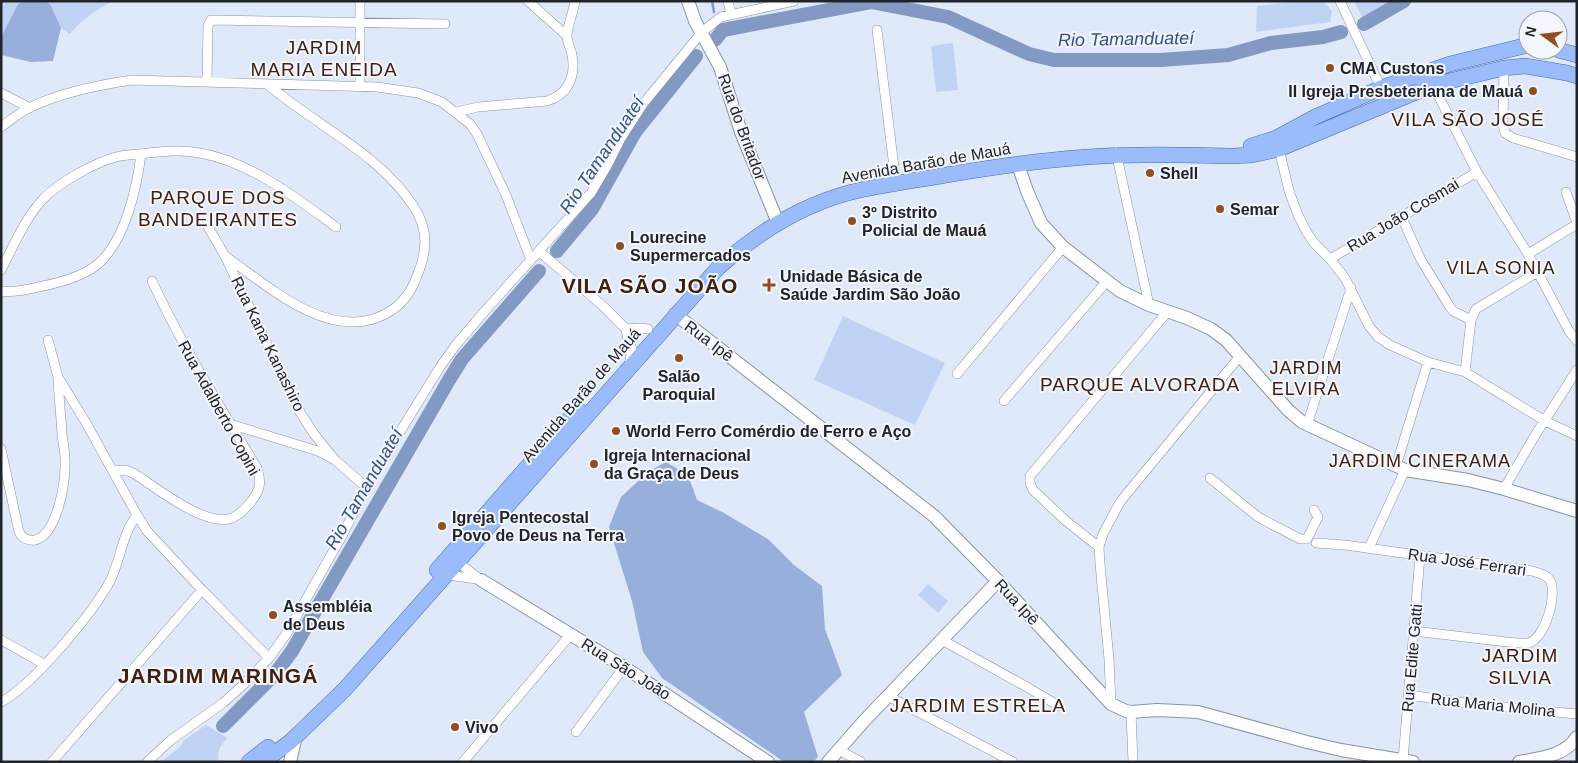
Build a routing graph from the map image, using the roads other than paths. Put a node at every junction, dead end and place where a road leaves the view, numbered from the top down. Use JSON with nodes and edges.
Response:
{"nodes":[{"id":1,"x":360,"y":1,"type":"edge"},
{"id":2,"x":528,"y":1,"type":"edge"},
{"id":3,"x":576,"y":1,"type":"edge"},
{"id":4,"x":688,"y":1,"type":"edge"},
{"id":5,"x":728,"y":1,"type":"edge"},
{"id":6,"x":794,"y":1,"type":"edge"},
{"id":7,"x":1340,"y":1,"type":"edge"},
{"id":8,"x":780,"y":3,"type":"edge"},
{"id":9,"x":731,"y":15,"type":"junction"},
{"id":10,"x":359,"y":24,"type":"junction"},
{"id":11,"x":445,"y":24,"type":"dead end"},
{"id":12,"x":877,"y":30,"type":"dead end"},
{"id":13,"x":702,"y":32,"type":"junction"},
{"id":14,"x":567,"y":36,"type":"junction"},
{"id":15,"x":1518,"y":47,"type":"edge"},
{"id":16,"x":1504,"y":68,"type":"junction"},
{"id":17,"x":1577,"y":76,"type":"edge"},
{"id":18,"x":208,"y":81,"type":"junction"},
{"id":19,"x":267,"y":84,"type":"junction"},
{"id":20,"x":1433,"y":85,"type":"junction"},
{"id":21,"x":360,"y":87,"type":"junction"},
{"id":22,"x":1381,"y":88,"type":"junction"},
{"id":23,"x":1,"y":93,"type":"edge"},
{"id":24,"x":30,"y":108,"type":"junction"},
{"id":25,"x":457,"y":112,"type":"junction"},
{"id":26,"x":1315,"y":117,"type":"junction"},
{"id":27,"x":1,"y":127,"type":"edge"},
{"id":28,"x":1322,"y":131,"type":"junction"},
{"id":29,"x":1279,"y":149,"type":"junction"},
{"id":30,"x":1117,"y":152,"type":"junction"},
{"id":31,"x":141,"y":154,"type":"junction"},
{"id":32,"x":1577,"y":157,"type":"edge"},
{"id":33,"x":1017,"y":161,"type":"junction"},
{"id":34,"x":1477,"y":172,"type":"junction"},
{"id":35,"x":895,"y":175,"type":"junction"},
{"id":36,"x":1566,"y":192,"type":"dead end"},
{"id":37,"x":1400,"y":216,"type":"junction"},
{"id":38,"x":776,"y":218,"type":"junction"},
{"id":39,"x":1577,"y":224,"type":"edge"},
{"id":40,"x":206,"y":225,"type":"dead end"},
{"id":41,"x":336,"y":227,"type":"dead end"},
{"id":42,"x":1063,"y":247,"type":"junction"},
{"id":43,"x":539,"y":251,"type":"junction"},
{"id":44,"x":1528,"y":254,"type":"junction"},
{"id":45,"x":225,"y":256,"type":"junction"},
{"id":46,"x":1330,"y":259,"type":"junction"},
{"id":47,"x":531,"y":260,"type":"junction"},
{"id":48,"x":1,"y":270,"type":"edge"},
{"id":49,"x":1536,"y":273,"type":"junction"},
{"id":50,"x":152,"y":281,"type":"dead end"},
{"id":51,"x":693,"y":281,"type":"junction"},
{"id":52,"x":1106,"y":281,"type":"junction"},
{"id":53,"x":1351,"y":288,"type":"junction"},
{"id":54,"x":1,"y":291,"type":"edge"},
{"id":55,"x":1149,"y":305,"type":"junction"},
{"id":56,"x":1168,"y":311,"type":"junction"},
{"id":57,"x":675,"y":314,"type":"junction"},
{"id":58,"x":1471,"y":320,"type":"junction"},
{"id":59,"x":626,"y":329,"type":"junction"},
{"id":60,"x":648,"y":329,"type":"junction"},
{"id":61,"x":48,"y":340,"type":"dead end"},
{"id":62,"x":1577,"y":341,"type":"edge"},
{"id":63,"x":632,"y":349,"type":"junction"},
{"id":64,"x":1240,"y":356,"type":"junction"},
{"id":65,"x":1428,"y":362,"type":"junction"},
{"id":66,"x":629,"y":367,"type":"junction"},
{"id":67,"x":1577,"y":370,"type":"edge"},
{"id":68,"x":1465,"y":372,"type":"junction"},
{"id":69,"x":957,"y":374,"type":"dead end"},
{"id":70,"x":58,"y":377,"type":"junction"},
{"id":71,"x":1004,"y":401,"type":"dead end"},
{"id":72,"x":1545,"y":421,"type":"junction"},
{"id":73,"x":230,"y":424,"type":"junction"},
{"id":74,"x":1307,"y":425,"type":"junction"},
{"id":75,"x":1577,"y":436,"type":"edge"},
{"id":76,"x":1,"y":448,"type":"edge"},
{"id":77,"x":335,"y":460,"type":"junction"},
{"id":78,"x":1401,"y":468,"type":"junction"},
{"id":79,"x":113,"y":471,"type":"junction"},
{"id":80,"x":1210,"y":478,"type":"dead end"},
{"id":81,"x":366,"y":487,"type":"junction"},
{"id":82,"x":1504,"y":489,"type":"junction"},
{"id":83,"x":1314,"y":510,"type":"dead end"},
{"id":84,"x":1577,"y":511,"type":"edge"},
{"id":85,"x":137,"y":515,"type":"junction"},
{"id":86,"x":1316,"y":543,"type":"dead end"},
{"id":87,"x":1100,"y":547,"type":"junction"},
{"id":88,"x":1369,"y":548,"type":"junction"},
{"id":89,"x":1420,"y":556,"type":"junction"},
{"id":90,"x":454,"y":559,"type":"junction"},
{"id":91,"x":447,"y":575,"type":"junction"},
{"id":92,"x":481,"y":580,"type":"junction"},
{"id":93,"x":998,"y":581,"type":"junction"},
{"id":94,"x":202,"y":590,"type":"junction"},
{"id":95,"x":1414,"y":631,"type":"junction"},
{"id":96,"x":571,"y":634,"type":"junction"},
{"id":97,"x":1,"y":640,"type":"edge"},
{"id":98,"x":942,"y":640,"type":"junction"},
{"id":99,"x":269,"y":658,"type":"junction"},
{"id":100,"x":44,"y":664,"type":"junction"},
{"id":101,"x":624,"y":667,"type":"junction"},
{"id":102,"x":1409,"y":695,"type":"junction"},
{"id":103,"x":888,"y":696,"type":"junction"},
{"id":104,"x":1,"y":702,"type":"edge"},
{"id":105,"x":1112,"y":704,"type":"junction"},
{"id":106,"x":1059,"y":706,"type":"dead end"},
{"id":107,"x":1131,"y":712,"type":"junction"},
{"id":108,"x":1577,"y":714,"type":"edge"},
{"id":109,"x":576,"y":732,"type":"dead end"},
{"id":110,"x":296,"y":736,"type":"junction"},
{"id":111,"x":1575,"y":743,"type":"edge"},
{"id":112,"x":839,"y":750,"type":"junction"},
{"id":113,"x":1382,"y":759,"type":"edge"},
{"id":114,"x":1408,"y":761,"type":"edge"},
{"id":115,"x":52,"y":762,"type":"edge"},
{"id":116,"x":147,"y":762,"type":"edge"},
{"id":117,"x":248,"y":762,"type":"edge"},
{"id":118,"x":263,"y":762,"type":"edge"},
{"id":119,"x":290,"y":762,"type":"edge"},
{"id":120,"x":463,"y":762,"type":"edge"},
{"id":121,"x":768,"y":762,"type":"edge"},
{"id":122,"x":828,"y":762,"type":"edge"},
{"id":123,"x":860,"y":762,"type":"edge"},
{"id":124,"x":1013,"y":762,"type":"edge"},
{"id":125,"x":1133,"y":762,"type":"edge"},
{"id":126,"x":1519,"y":762,"type":"edge"}],
"edges":[{"from":1,"to":10,"type":"street"},
{"from":2,"to":14,"type":"street"},
{"from":3,"to":14,"type":"street"},
{"from":4,"to":13,"type":"street","name":"Rua do Britador"},
{"from":5,"to":9,"type":"street"},
{"from":6,"to":8,"type":"street"},
{"from":7,"to":22,"type":"street"},
{"from":8,"to":9,"type":"street"},
{"from":9,"to":13,"type":"street"},
{"from":10,"to":11,"type":"street"},
{"from":10,"to":18,"type":"street"},
{"from":10,"to":21,"type":"street"},
{"from":12,"to":35,"type":"street"},
{"from":13,"to":38,"type":"street","name":"Rua do Britador"},
{"from":13,"to":43,"type":"street"},
{"from":14,"to":25,"type":"street"},
{"from":15,"to":22,"type":"main road","name":"Avenida Barão de Mauá"},
{"from":16,"to":17,"type":"main road","name":"Avenida Barão de Mauá"},
{"from":16,"to":20,"type":"main road","name":"Avenida Barão de Mauá"},
{"from":16,"to":32,"type":"street"},
{"from":18,"to":19,"type":"street"},
{"from":18,"to":24,"type":"street"},
{"from":19,"to":21,"type":"street"},
{"from":19,"to":45,"type":"street"},
{"from":20,"to":28,"type":"main road","name":"Avenida Barão de Mauá"},
{"from":20,"to":34,"type":"street"},
{"from":21,"to":25,"type":"street"},
{"from":22,"to":26,"type":"main road","name":"Avenida Barão de Mauá"},
{"from":23,"to":24,"type":"street"},
{"from":24,"to":27,"type":"street"},
{"from":25,"to":47,"type":"street"},
{"from":26,"to":28,"type":"main road"},
{"from":26,"to":30,"type":"main road","name":"Avenida Barão de Mauá"},
{"from":28,"to":29,"type":"main road","name":"Avenida Barão de Mauá"},
{"from":29,"to":30,"type":"main road","name":"Avenida Barão de Mauá"},
{"from":29,"to":46,"type":"street"},
{"from":30,"to":33,"type":"main road","name":"Avenida Barão de Mauá"},
{"from":30,"to":55,"type":"street"},
{"from":31,"to":41,"type":"street"},
{"from":31,"to":48,"type":"street"},
{"from":31,"to":54,"type":"street"},
{"from":33,"to":35,"type":"main road","name":"Avenida Barão de Mauá"},
{"from":33,"to":38,"type":"main road","name":"Avenida Barão de Mauá"},
{"from":33,"to":42,"type":"street"},
{"from":34,"to":37,"type":"street","name":"Rua João Cosmai"},
{"from":34,"to":44,"type":"street"},
{"from":35,"to":38,"type":"main road","name":"Avenida Barão de Mauá"},
{"from":36,"to":39,"type":"street"},
{"from":37,"to":46,"type":"street","name":"Rua João Cosmai"},
{"from":37,"to":58,"type":"street"},
{"from":38,"to":51,"type":"main road","name":"Avenida Barão de Mauá"},
{"from":38,"to":57,"type":"main road","name":"Avenida Barão de Mauá"},
{"from":39,"to":44,"type":"street"},
{"from":40,"to":45,"type":"street","name":"Rua Kana Kanashiro"},
{"from":42,"to":52,"type":"street"},
{"from":42,"to":69,"type":"street"},
{"from":43,"to":47,"type":"street"},
{"from":43,"to":59,"type":"street"},
{"from":44,"to":49,"type":"street"},
{"from":45,"to":77,"type":"street","name":"Rua Kana Kanashiro"},
{"from":46,"to":53,"type":"street"},
{"from":47,"to":81,"type":"street"},
{"from":49,"to":58,"type":"street"},
{"from":49,"to":62,"type":"street"},
{"from":50,"to":73,"type":"street","name":"Rua Adalberto Copini"},
{"from":51,"to":57,"type":"main road"},
{"from":51,"to":60,"type":"main road","name":"Avenida Barão de Mauá"},
{"from":52,"to":55,"type":"street"},
{"from":52,"to":71,"type":"street"},
{"from":53,"to":65,"type":"street"},
{"from":53,"to":74,"type":"street"},
{"from":55,"to":56,"type":"street"},
{"from":56,"to":64,"type":"street"},
{"from":56,"to":87,"type":"street"},
{"from":57,"to":66,"type":"main road","name":"Avenida Barão de Mauá"},
{"from":57,"to":93,"type":"street","name":"Rua Ipê"},
{"from":58,"to":68,"type":"street"},
{"from":59,"to":60,"type":"street"},
{"from":59,"to":63,"type":"street"},
{"from":60,"to":63,"type":"main road","name":"Avenida Barão de Mauá"},
{"from":61,"to":70,"type":"street"},
{"from":63,"to":66,"type":"street"},
{"from":63,"to":90,"type":"main road","name":"Avenida Barão de Mauá"},
{"from":64,"to":74,"type":"street"},
{"from":64,"to":87,"type":"street"},
{"from":65,"to":68,"type":"street"},
{"from":65,"to":78,"type":"street"},
{"from":66,"to":90,"type":"main road","name":"Avenida Barão de Mauá"},
{"from":67,"to":72,"type":"street"},
{"from":68,"to":72,"type":"street"},
{"from":70,"to":76,"type":"street"},
{"from":70,"to":79,"type":"street"},
{"from":72,"to":75,"type":"street"},
{"from":72,"to":82,"type":"street"},
{"from":73,"to":77,"type":"street"},
{"from":73,"to":79,"type":"street","name":"Rua Adalberto Copini"},
{"from":74,"to":78,"type":"street"},
{"from":77,"to":81,"type":"street"},
{"from":78,"to":82,"type":"street"},
{"from":78,"to":88,"type":"street"},
{"from":79,"to":85,"type":"street"},
{"from":80,"to":83,"type":"street"},
{"from":81,"to":99,"type":"street"},
{"from":82,"to":84,"type":"street"},
{"from":85,"to":94,"type":"street"},
{"from":85,"to":100,"type":"street"},
{"from":86,"to":88,"type":"street","name":"Rua José Ferrari"},
{"from":87,"to":105,"type":"street"},
{"from":88,"to":89,"type":"street","name":"Rua José Ferrari"},
{"from":89,"to":95,"type":"street","name":"Rua Edite Gatti"},
{"from":89,"to":95,"type":"street","name":"Rua José Ferrari"},
{"from":90,"to":91,"type":"main road","name":"Avenida Barão de Mauá"},
{"from":90,"to":92,"type":"street","name":"Rua São João"},
{"from":90,"to":117,"type":"main road","name":"Avenida Barão de Mauá"},
{"from":91,"to":92,"type":"street","name":"Rua São João"},
{"from":91,"to":110,"type":"main road","name":"Avenida Barão de Mauá"},
{"from":92,"to":96,"type":"street","name":"Rua São João"},
{"from":93,"to":98,"type":"street"},
{"from":93,"to":105,"type":"street","name":"Rua Ipê"},
{"from":94,"to":99,"type":"street"},
{"from":94,"to":115,"type":"street"},
{"from":95,"to":102,"type":"street","name":"Rua Edite Gatti"},
{"from":96,"to":101,"type":"street","name":"Rua São João"},
{"from":96,"to":120,"type":"street"},
{"from":97,"to":100,"type":"street"},
{"from":98,"to":103,"type":"street"},
{"from":98,"to":106,"type":"street"},
{"from":99,"to":116,"type":"street"},
{"from":100,"to":104,"type":"street"},
{"from":101,"to":109,"type":"street"},
{"from":101,"to":121,"type":"street","name":"Rua São João"},
{"from":102,"to":108,"type":"street","name":"Rua Maria Molina"},
{"from":102,"to":114,"type":"street","name":"Rua Edite Gatti"},
{"from":103,"to":112,"type":"street"},
{"from":103,"to":124,"type":"street"},
{"from":105,"to":107,"type":"street","name":"Rua Ipê"},
{"from":107,"to":113,"type":"street","name":"Rua Ipê"},
{"from":107,"to":125,"type":"street"},
{"from":110,"to":118,"type":"main road","name":"Avenida Barão de Mauá"},
{"from":110,"to":119,"type":"street"},
{"from":111,"to":126,"type":"street"},
{"from":112,"to":122,"type":"street"},
{"from":112,"to":123,"type":"street"},
{"from":113,"to":114,"type":"street","name":"Rua Ipê"}]}
